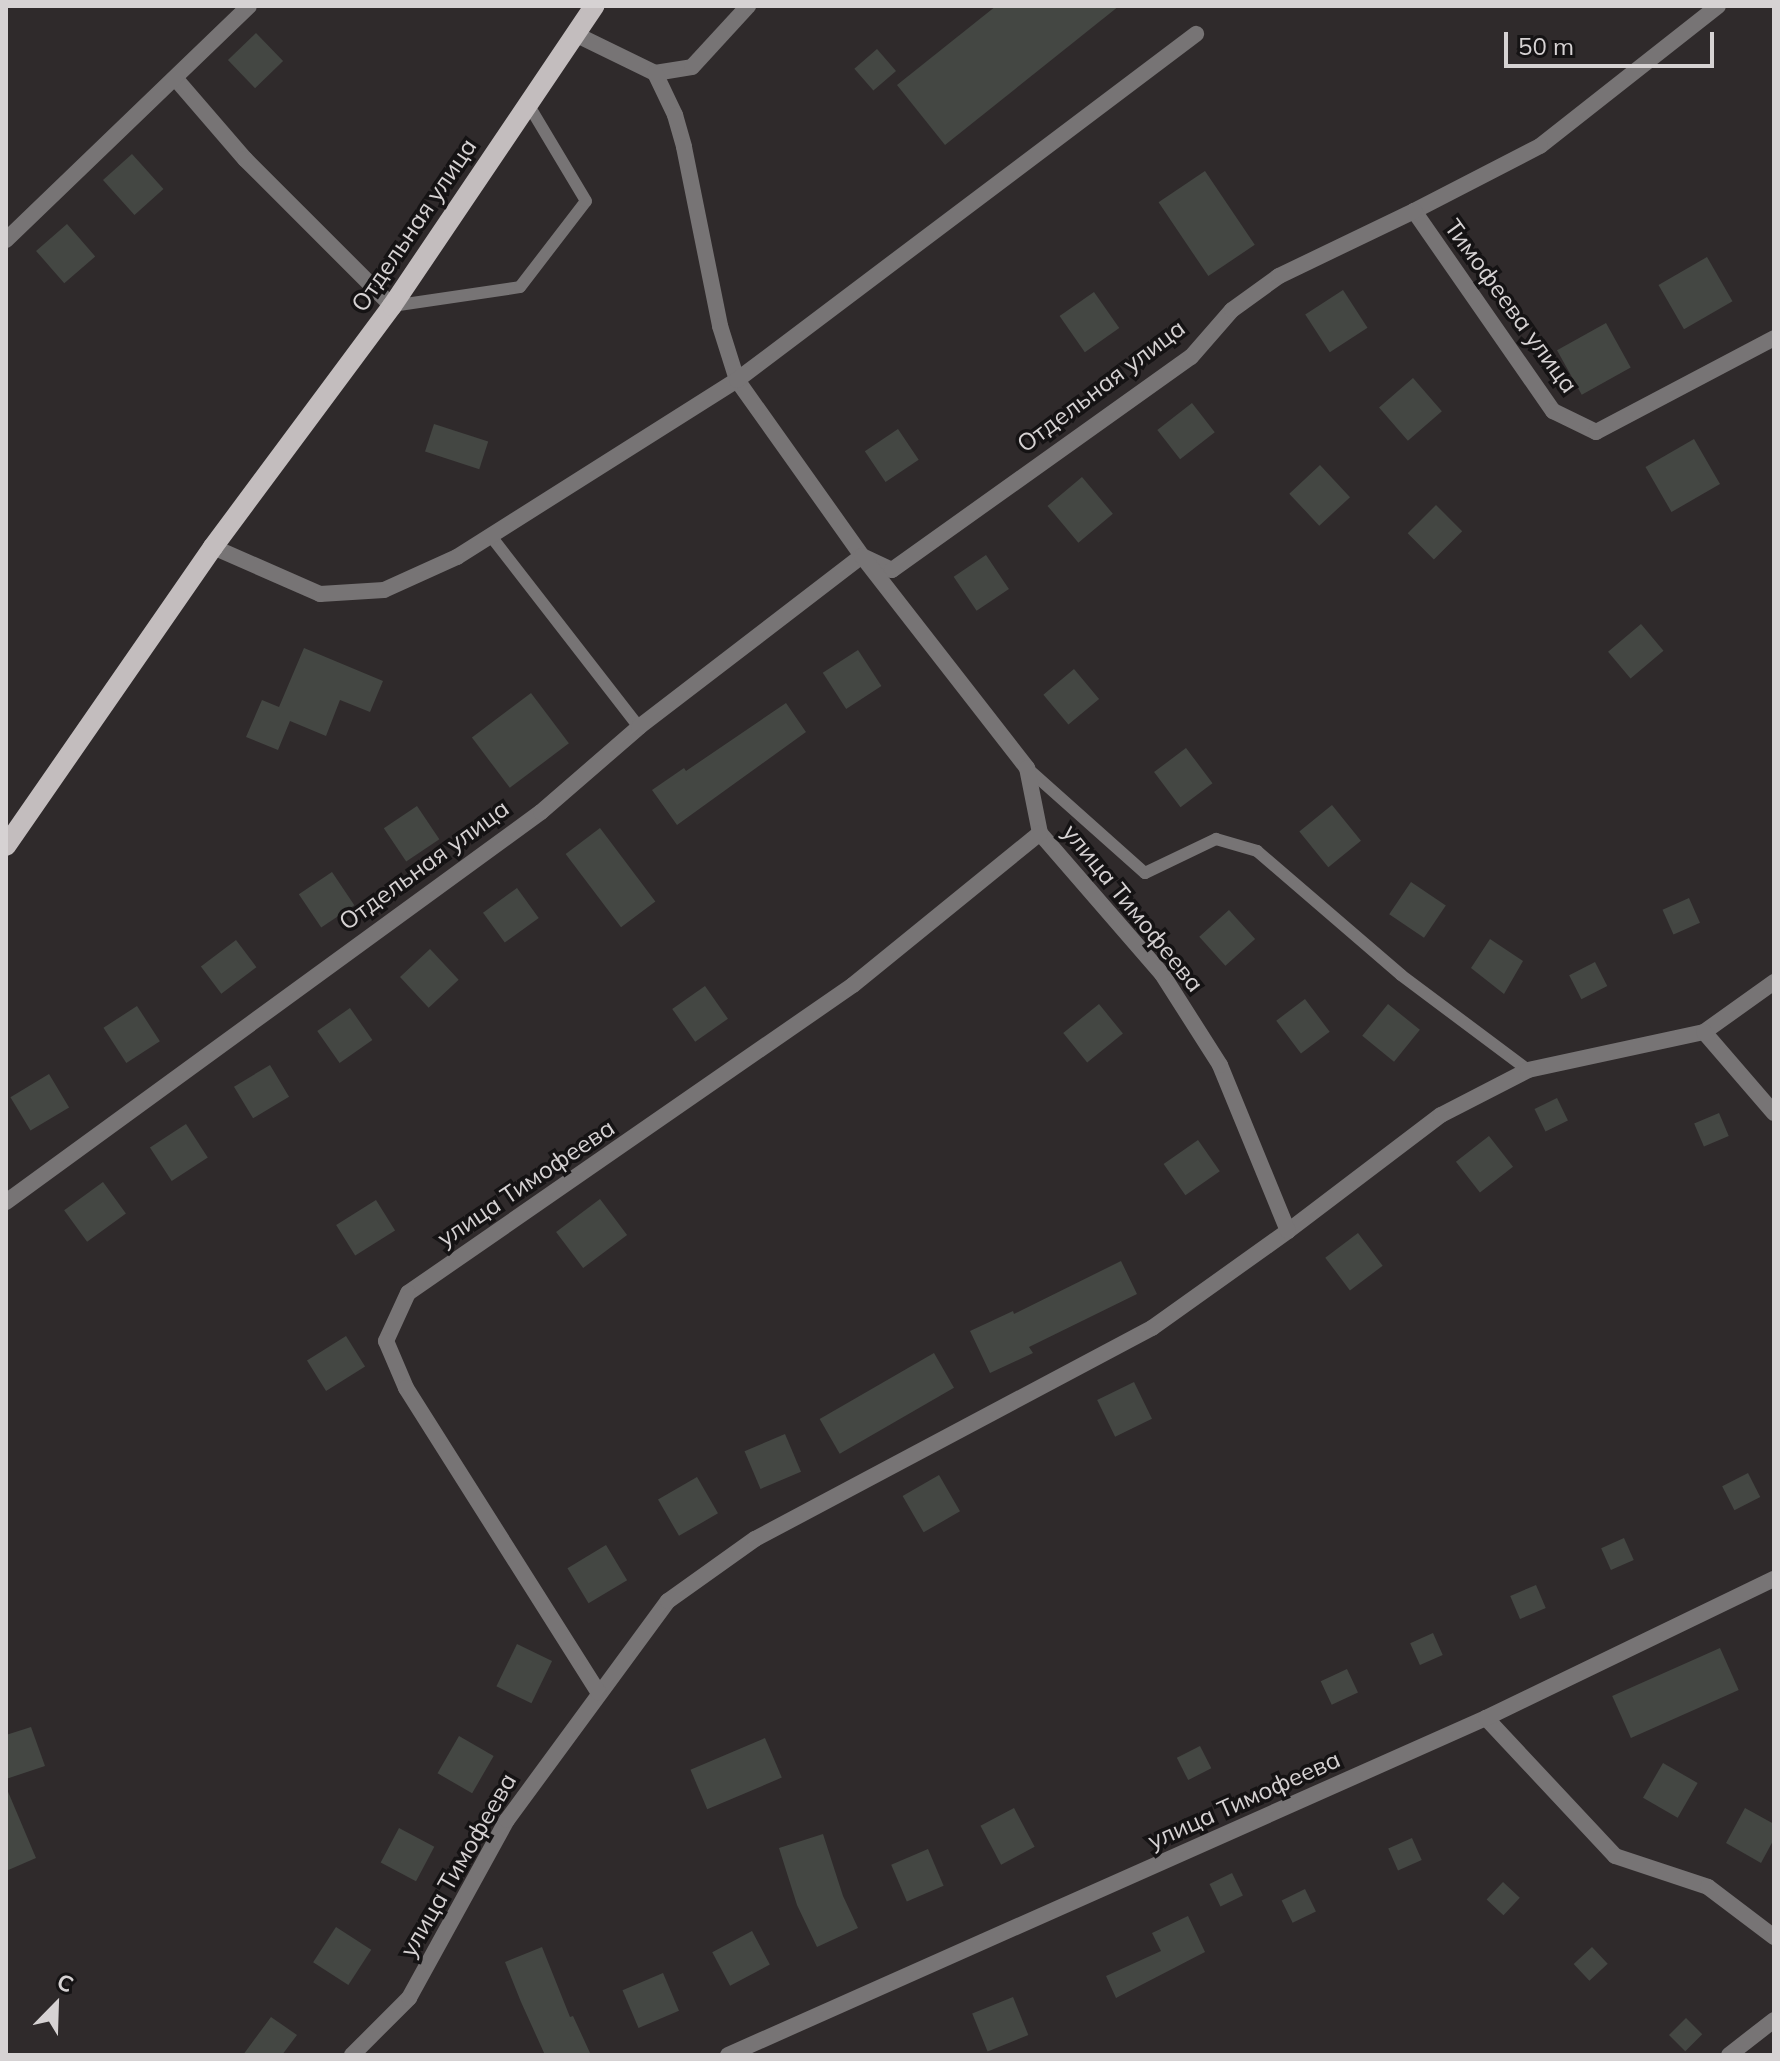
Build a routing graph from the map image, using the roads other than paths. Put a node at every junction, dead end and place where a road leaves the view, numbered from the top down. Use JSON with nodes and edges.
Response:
{"nodes":[{"id":1,"x":249,"y":6,"type":"edge"},
{"id":2,"x":594,"y":6,"type":"edge"},
{"id":3,"x":748,"y":6,"type":"edge"},
{"id":4,"x":1718,"y":6,"type":"edge"},
{"id":5,"x":575,"y":34,"type":"junction"},
{"id":6,"x":1196,"y":34,"type":"dead end"},
{"id":7,"x":655,"y":73,"type":"junction"},
{"id":8,"x":175,"y":78,"type":"junction"},
{"id":9,"x":528,"y":104,"type":"junction"},
{"id":10,"x":1414,"y":211,"type":"junction"},
{"id":11,"x":6,"y":240,"type":"edge"},
{"id":12,"x":392,"y":306,"type":"junction"},
{"id":13,"x":1774,"y":338,"type":"edge"},
{"id":14,"x":737,"y":380,"type":"junction"},
{"id":15,"x":490,"y":535,"type":"junction"},
{"id":16,"x":213,"y":547,"type":"junction"},
{"id":17,"x":862,"y":556,"type":"junction"},
{"id":18,"x":639,"y":727,"type":"junction"},
{"id":19,"x":1027,"y":768,"type":"junction"},
{"id":20,"x":1040,"y":833,"type":"junction"},
{"id":21,"x":6,"y":846,"type":"edge"},
{"id":22,"x":1774,"y":982,"type":"edge"},
{"id":23,"x":1704,"y":1032,"type":"junction"},
{"id":24,"x":1528,"y":1070,"type":"junction"},
{"id":25,"x":1774,"y":1113,"type":"edge"},
{"id":26,"x":6,"y":1202,"type":"edge"},
{"id":27,"x":1288,"y":1231,"type":"junction"},
{"id":28,"x":1774,"y":1579,"type":"edge"},
{"id":29,"x":598,"y":1692,"type":"junction"},
{"id":30,"x":1486,"y":1718,"type":"junction"},
{"id":31,"x":1774,"y":1937,"type":"edge"},
{"id":32,"x":1774,"y":2020,"type":"edge"},
{"id":33,"x":737,"y":2053,"type":"edge"},
{"id":34,"x":352,"y":2055,"type":"edge"},
{"id":35,"x":1729,"y":2055,"type":"edge"}],
"edges":[{"from":1,"to":8,"type":"street"},
{"from":2,"to":5,"type":"main road","name":"Отдельная улица"},
{"from":3,"to":7,"type":"street"},
{"from":4,"to":10,"type":"street","name":"Тимофеева улица"},
{"from":5,"to":7,"type":"street"},
{"from":5,"to":9,"type":"main road","name":"Отдельная улица"},
{"from":6,"to":14,"type":"street"},
{"from":7,"to":14,"type":"street"},
{"from":8,"to":11,"type":"street"},
{"from":8,"to":12,"type":"street"},
{"from":9,"to":12,"type":"main road","name":"Отдельная улица"},
{"from":9,"to":12,"type":"lane"},
{"from":10,"to":13,"type":"street","name":"Тимофеева улица"},
{"from":10,"to":17,"type":"street","name":"Отдельная улица"},
{"from":12,"to":16,"type":"main road","name":"Отдельная улица"},
{"from":14,"to":15,"type":"street"},
{"from":14,"to":17,"type":"street"},
{"from":15,"to":16,"type":"street"},
{"from":15,"to":18,"type":"lane"},
{"from":16,"to":21,"type":"main road","name":"Отдельная улица"},
{"from":17,"to":18,"type":"street","name":"Отдельная улица"},
{"from":17,"to":19,"type":"street","name":"улица Тимофеева"},
{"from":18,"to":26,"type":"street","name":"Отдельная улица"},
{"from":19,"to":20,"type":"street","name":"улица Тимофеева"},
{"from":19,"to":24,"type":"lane"},
{"from":20,"to":27,"type":"street","name":"улица Тимофеева"},
{"from":20,"to":29,"type":"street","name":"улица Тимофеева"},
{"from":22,"to":23,"type":"street","name":"улица Тимофеева"},
{"from":23,"to":24,"type":"street","name":"улица Тимофеева"},
{"from":23,"to":25,"type":"street"},
{"from":24,"to":27,"type":"street","name":"улица Тимофеева"},
{"from":27,"to":29,"type":"street","name":"улица Тимофеева"},
{"from":28,"to":30,"type":"street","name":"улица Тимофеева"},
{"from":29,"to":34,"type":"street","name":"улица Тимофеева"},
{"from":30,"to":31,"type":"street"},
{"from":30,"to":33,"type":"street","name":"улица Тимофеева"},
{"from":32,"to":35,"type":"street"}]}
